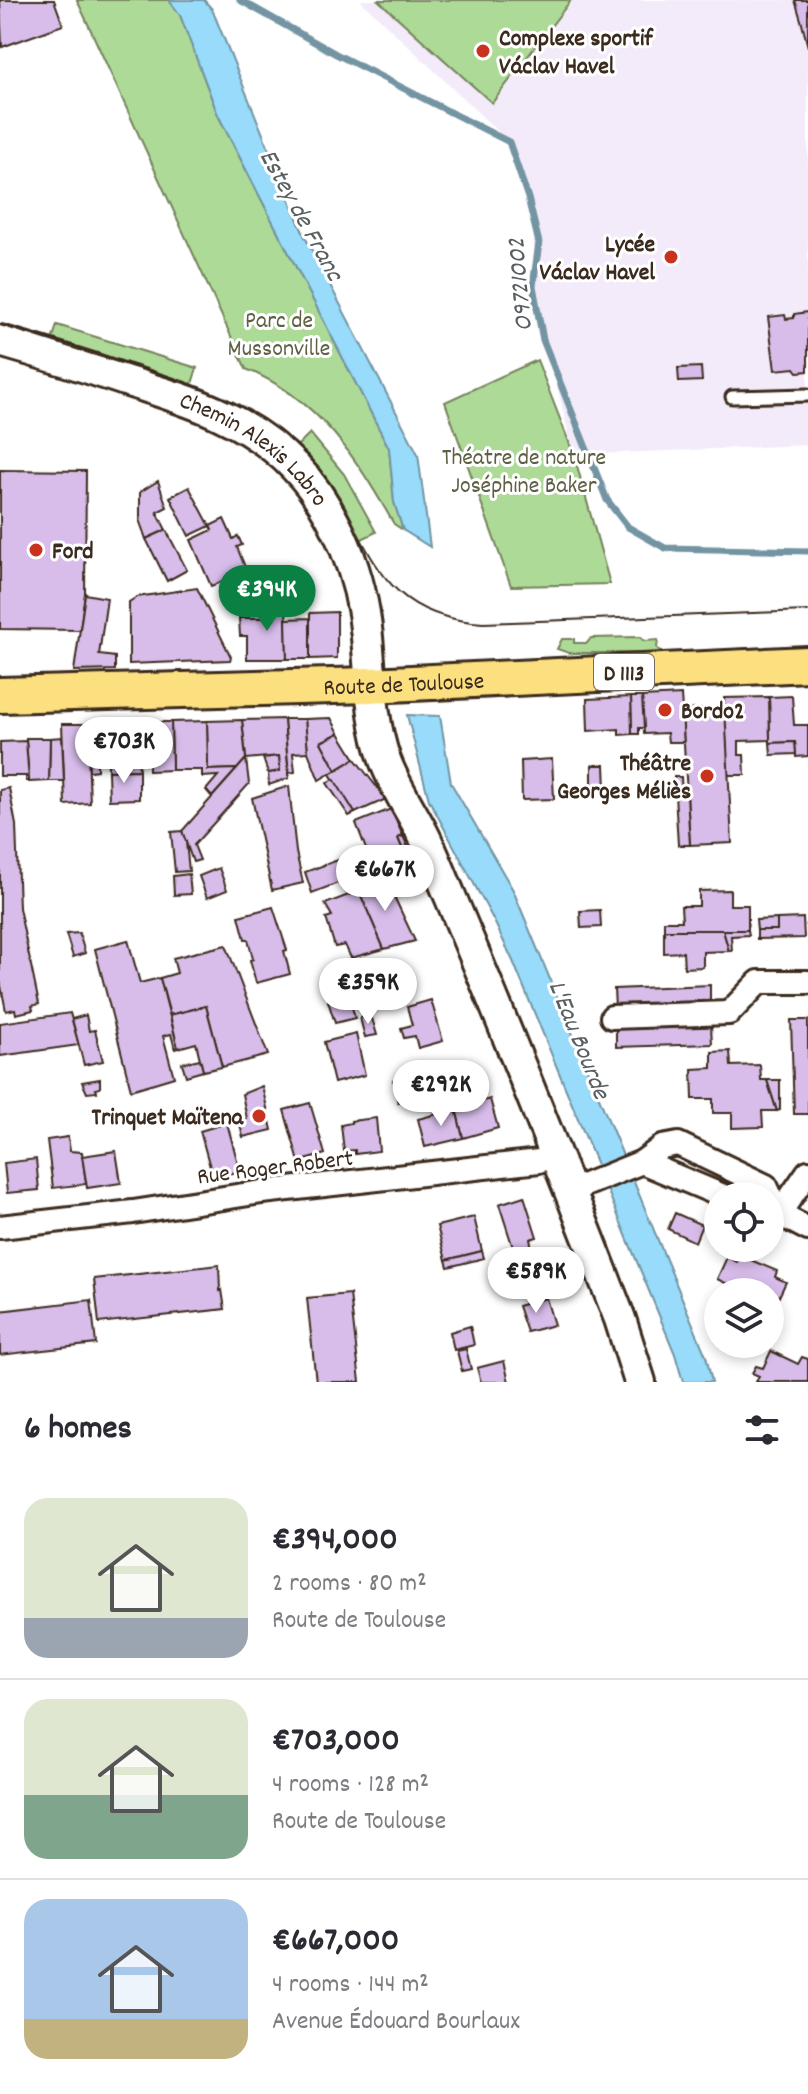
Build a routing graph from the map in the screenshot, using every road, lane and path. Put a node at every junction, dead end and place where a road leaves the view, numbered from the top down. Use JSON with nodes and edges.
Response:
{"nodes":[{"id":1,"x":0,"y":341,"type":"edge"},
{"id":2,"x":808,"y":395,"type":"edge"},
{"id":3,"x":732,"y":397,"type":"dead end"},
{"id":4,"x":808,"y":664,"type":"edge"},
{"id":5,"x":370,"y":685,"type":"junction"},
{"id":6,"x":0,"y":695,"type":"edge"},
{"id":7,"x":808,"y":982,"type":"edge"},
{"id":8,"x":612,"y":1017,"type":"dead end"},
{"id":9,"x":555,"y":1155,"type":"junction"},
{"id":10,"x":636,"y":1165,"type":"junction"},
{"id":11,"x":808,"y":1172,"type":"edge"},
{"id":12,"x":758,"y":1182,"type":"edge"},
{"id":13,"x":704,"y":1189,"type":"edge"},
{"id":14,"x":570,"y":1191,"type":"junction"},
{"id":15,"x":784,"y":1201,"type":"edge"},
{"id":16,"x":784,"y":1218,"type":"edge"},
{"id":17,"x":0,"y":1227,"type":"edge"},
{"id":18,"x":808,"y":1229,"type":"edge"},
{"id":19,"x":640,"y":1382,"type":"edge"}],
"edges":[{"from":1,"to":5,"type":"street","name":"Chemin Alexis Labro"},
{"from":2,"to":3,"type":"lane"},
{"from":4,"to":5,"type":"main road","name":"Route de Toulouse","number":"D 1113"},
{"from":5,"to":6,"type":"main road","name":"Route de Toulouse","number":"D 1113"},
{"from":5,"to":9,"type":"street","name":"Chemin Alexis Labro"},
{"from":7,"to":8,"type":"street"},
{"from":9,"to":14,"type":"street","name":"Chemin Alexis Labro"},
{"from":9,"to":17,"type":"street","name":"Rue Roger Robert"},
{"from":10,"to":12,"type":"street"},
{"from":10,"to":13,"type":"street"},
{"from":10,"to":14,"type":"street"},
{"from":11,"to":15,"type":"street"},
{"from":14,"to":19,"type":"street","name":"Chemin Alexis Labro"},
{"from":16,"to":18,"type":"street"}]}
